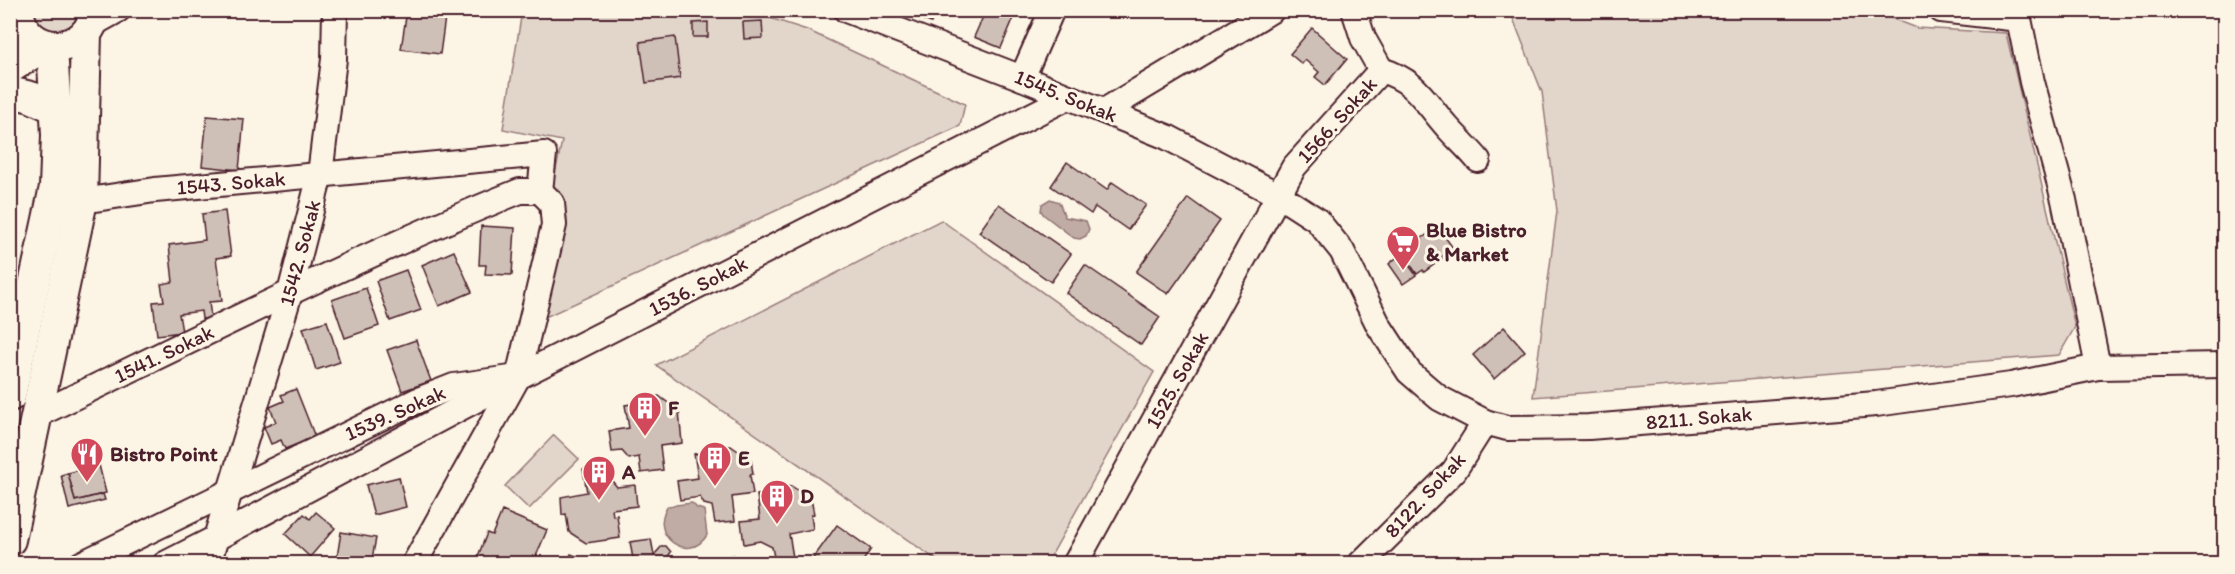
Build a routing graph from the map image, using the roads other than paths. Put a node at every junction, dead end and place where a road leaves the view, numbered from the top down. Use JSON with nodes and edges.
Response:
{"nodes":[{"id":1,"x":18,"y":10,"type":"edge"},
{"id":2,"x":118,"y":10,"type":"edge"},
{"id":3,"x":335,"y":10,"type":"edge"},
{"id":4,"x":846,"y":10,"type":"edge"},
{"id":5,"x":1052,"y":10,"type":"edge"},
{"id":6,"x":1272,"y":10,"type":"edge"},
{"id":7,"x":1354,"y":10,"type":"edge"},
{"id":8,"x":1941,"y":10,"type":"edge"},
{"id":9,"x":2019,"y":15,"type":"edge"},
{"id":10,"x":91,"y":23,"type":"edge"},
{"id":11,"x":49,"y":45,"type":"junction"},
{"id":12,"x":10,"y":68,"type":"edge"},
{"id":13,"x":1380,"y":70,"type":"junction"},
{"id":14,"x":1022,"y":78,"type":"junction"},
{"id":15,"x":10,"y":92,"type":"edge"},
{"id":16,"x":1068,"y":97,"type":"junction"},
{"id":17,"x":55,"y":108,"type":"junction"},
{"id":18,"x":1104,"y":111,"type":"junction"},
{"id":19,"x":1478,"y":160,"type":"dead end"},
{"id":20,"x":320,"y":175,"type":"junction"},
{"id":21,"x":540,"y":191,"type":"junction"},
{"id":22,"x":1280,"y":196,"type":"junction"},
{"id":23,"x":82,"y":201,"type":"junction"},
{"id":24,"x":290,"y":293,"type":"junction"},
{"id":25,"x":2224,"y":365,"type":"edge"},
{"id":26,"x":2098,"y":367,"type":"junction"},
{"id":27,"x":518,"y":377,"type":"junction"},
{"id":28,"x":10,"y":396,"type":"edge"},
{"id":29,"x":37,"y":415,"type":"junction"},
{"id":30,"x":1485,"y":422,"type":"junction"},
{"id":31,"x":232,"y":490,"type":"junction"},
{"id":32,"x":216,"y":538,"type":"junction"},
{"id":33,"x":10,"y":540,"type":"edge"},
{"id":34,"x":81,"y":564,"type":"edge"},
{"id":35,"x":165,"y":564,"type":"edge"},
{"id":36,"x":208,"y":564,"type":"edge"},
{"id":37,"x":414,"y":564,"type":"edge"},
{"id":38,"x":1075,"y":564,"type":"edge"},
{"id":39,"x":1360,"y":564,"type":"edge"}],
"edges":[{"from":1,"to":11,"type":"main road"},
{"from":2,"to":10,"type":"street"},
{"from":3,"to":20,"type":"street","name":"1542. Sokak"},
{"from":4,"to":14,"type":"street","name":"1545. Sokak"},
{"from":5,"to":14,"type":"street"},
{"from":6,"to":18,"type":"street"},
{"from":7,"to":13,"type":"street","name":"1566. Sokak"},
{"from":8,"to":9,"type":"street"},
{"from":9,"to":26,"type":"street"},
{"from":10,"to":11,"type":"main road"},
{"from":10,"to":23,"type":"main road"},
{"from":11,"to":12,"type":"main road"},
{"from":11,"to":17,"type":"main road"},
{"from":13,"to":19,"type":"street"},
{"from":13,"to":22,"type":"street","name":"1566. Sokak"},
{"from":14,"to":16,"type":"street","name":"1545. Sokak"},
{"from":15,"to":17,"type":"main road"},
{"from":16,"to":18,"type":"street","name":"1545. Sokak"},
{"from":16,"to":27,"type":"street","name":"1536. Sokak"},
{"from":17,"to":28,"type":"main road"},
{"from":18,"to":22,"type":"street","name":"1545. Sokak"},
{"from":20,"to":21,"type":"street","name":"1543. Sokak"},
{"from":20,"to":23,"type":"street","name":"1543. Sokak"},
{"from":20,"to":24,"type":"street","name":"1542. Sokak"},
{"from":21,"to":24,"type":"street","name":"1541. Sokak"},
{"from":21,"to":27,"type":"street"},
{"from":22,"to":30,"type":"street","name":"8211. Sokak"},
{"from":22,"to":38,"type":"street","name":"1525. Sokak"},
{"from":23,"to":29,"type":"main road"},
{"from":24,"to":29,"type":"street","name":"1541. Sokak"},
{"from":24,"to":31,"type":"street","name":"1542. Sokak"},
{"from":25,"to":26,"type":"street","name":"8211. Sokak"},
{"from":26,"to":30,"type":"street","name":"8211. Sokak"},
{"from":27,"to":31,"type":"street","name":"1539. Sokak"},
{"from":27,"to":32,"type":"street","name":"1539. Sokak"},
{"from":27,"to":37,"type":"street"},
{"from":29,"to":33,"type":"main road"},
{"from":30,"to":39,"type":"street","name":"8122. Sokak"},
{"from":31,"to":32,"type":"street","name":"1542. Sokak"},
{"from":31,"to":34,"type":"street","name":"1539. Sokak"},
{"from":32,"to":35,"type":"street","name":"1539. Sokak"},
{"from":32,"to":36,"type":"street","name":"1542. Sokak"}]}
